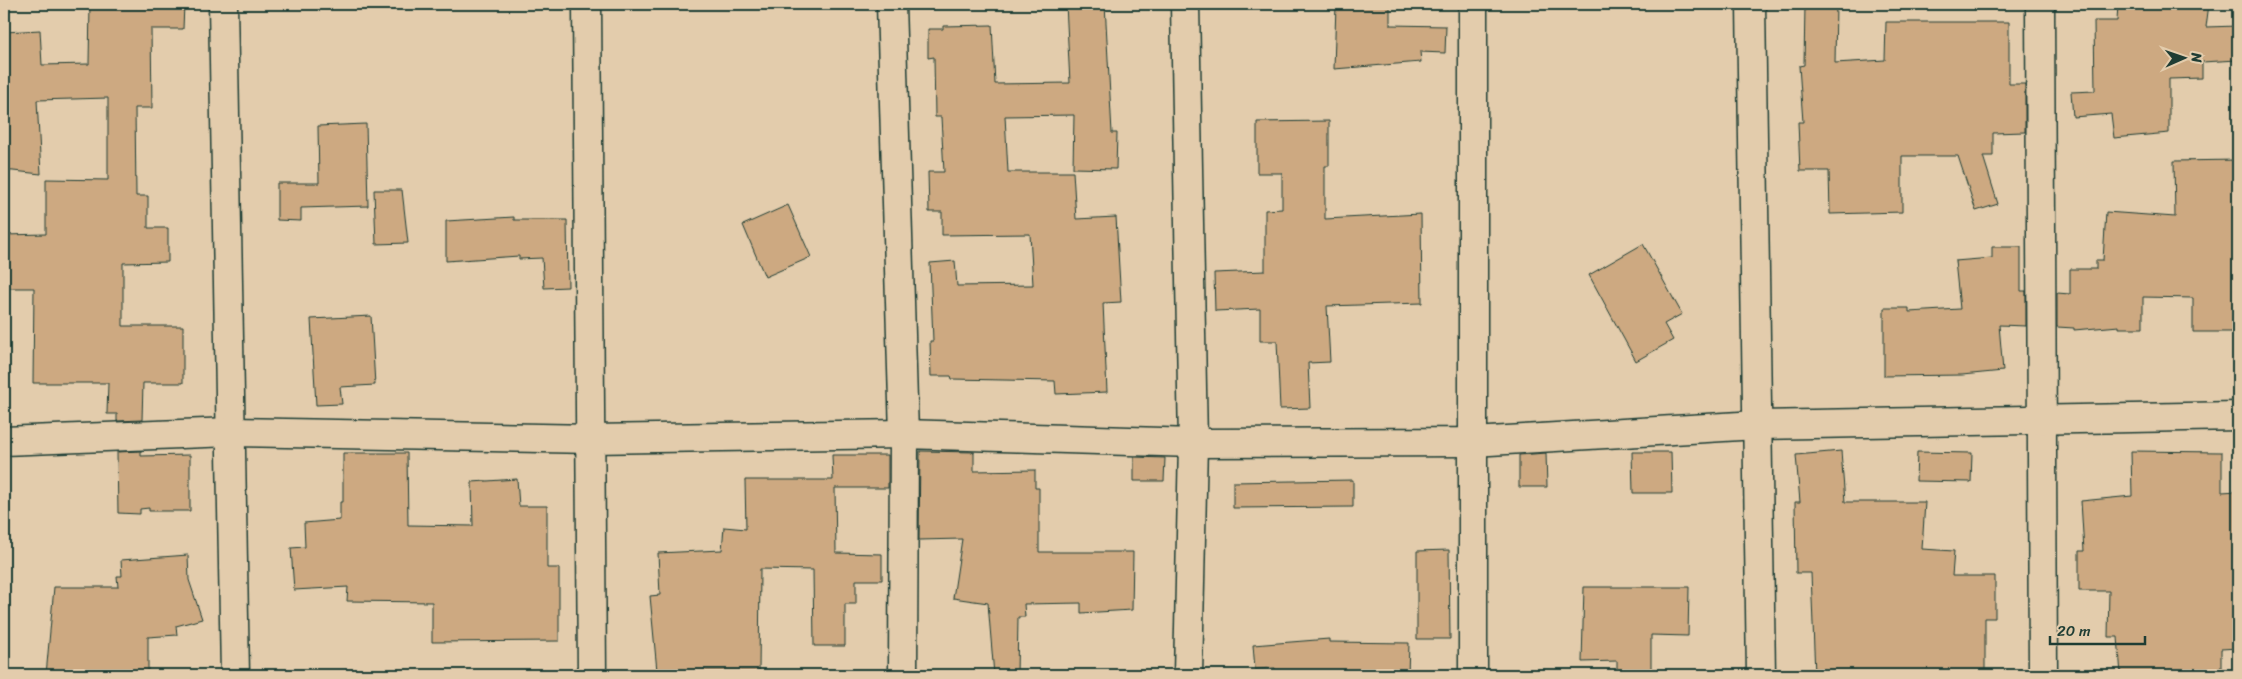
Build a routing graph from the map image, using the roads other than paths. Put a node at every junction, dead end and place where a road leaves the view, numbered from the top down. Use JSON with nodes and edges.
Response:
{"nodes":[{"id":1,"x":223,"y":4,"type":"edge"},
{"id":2,"x":587,"y":4,"type":"edge"},
{"id":3,"x":891,"y":4,"type":"edge"},
{"id":4,"x":1184,"y":4,"type":"edge"},
{"id":5,"x":1473,"y":4,"type":"edge"},
{"id":6,"x":1752,"y":4,"type":"edge"},
{"id":7,"x":2040,"y":4,"type":"edge"},
{"id":8,"x":2238,"y":416,"type":"edge"},
{"id":9,"x":2041,"y":421,"type":"junction"},
{"id":10,"x":1757,"y":424,"type":"junction"},
{"id":11,"x":231,"y":432,"type":"junction"},
{"id":12,"x":904,"y":434,"type":"junction"},
{"id":13,"x":592,"y":439,"type":"junction"},
{"id":14,"x":4,"y":441,"type":"edge"},
{"id":15,"x":1472,"y":442,"type":"junction"},
{"id":16,"x":1192,"y":443,"type":"junction"},
{"id":17,"x":235,"y":675,"type":"edge"},
{"id":18,"x":592,"y":675,"type":"edge"},
{"id":19,"x":903,"y":675,"type":"edge"},
{"id":20,"x":1188,"y":675,"type":"edge"},
{"id":21,"x":1473,"y":675,"type":"edge"},
{"id":22,"x":1761,"y":675,"type":"edge"},
{"id":23,"x":2043,"y":675,"type":"edge"}],
"edges":[{"from":1,"to":11,"type":"street"},
{"from":2,"to":13,"type":"street"},
{"from":3,"to":12,"type":"street"},
{"from":4,"to":16,"type":"street"},
{"from":5,"to":15,"type":"street"},
{"from":6,"to":10,"type":"street"},
{"from":7,"to":9,"type":"street"},
{"from":8,"to":9,"type":"street"},
{"from":9,"to":10,"type":"street"},
{"from":9,"to":23,"type":"street"},
{"from":10,"to":15,"type":"street"},
{"from":10,"to":22,"type":"street"},
{"from":11,"to":13,"type":"street"},
{"from":11,"to":14,"type":"street"},
{"from":11,"to":17,"type":"street"},
{"from":12,"to":13,"type":"street"},
{"from":12,"to":16,"type":"street"},
{"from":12,"to":19,"type":"street"},
{"from":13,"to":18,"type":"street"},
{"from":15,"to":16,"type":"street"},
{"from":15,"to":21,"type":"street"},
{"from":16,"to":20,"type":"street"}]}
